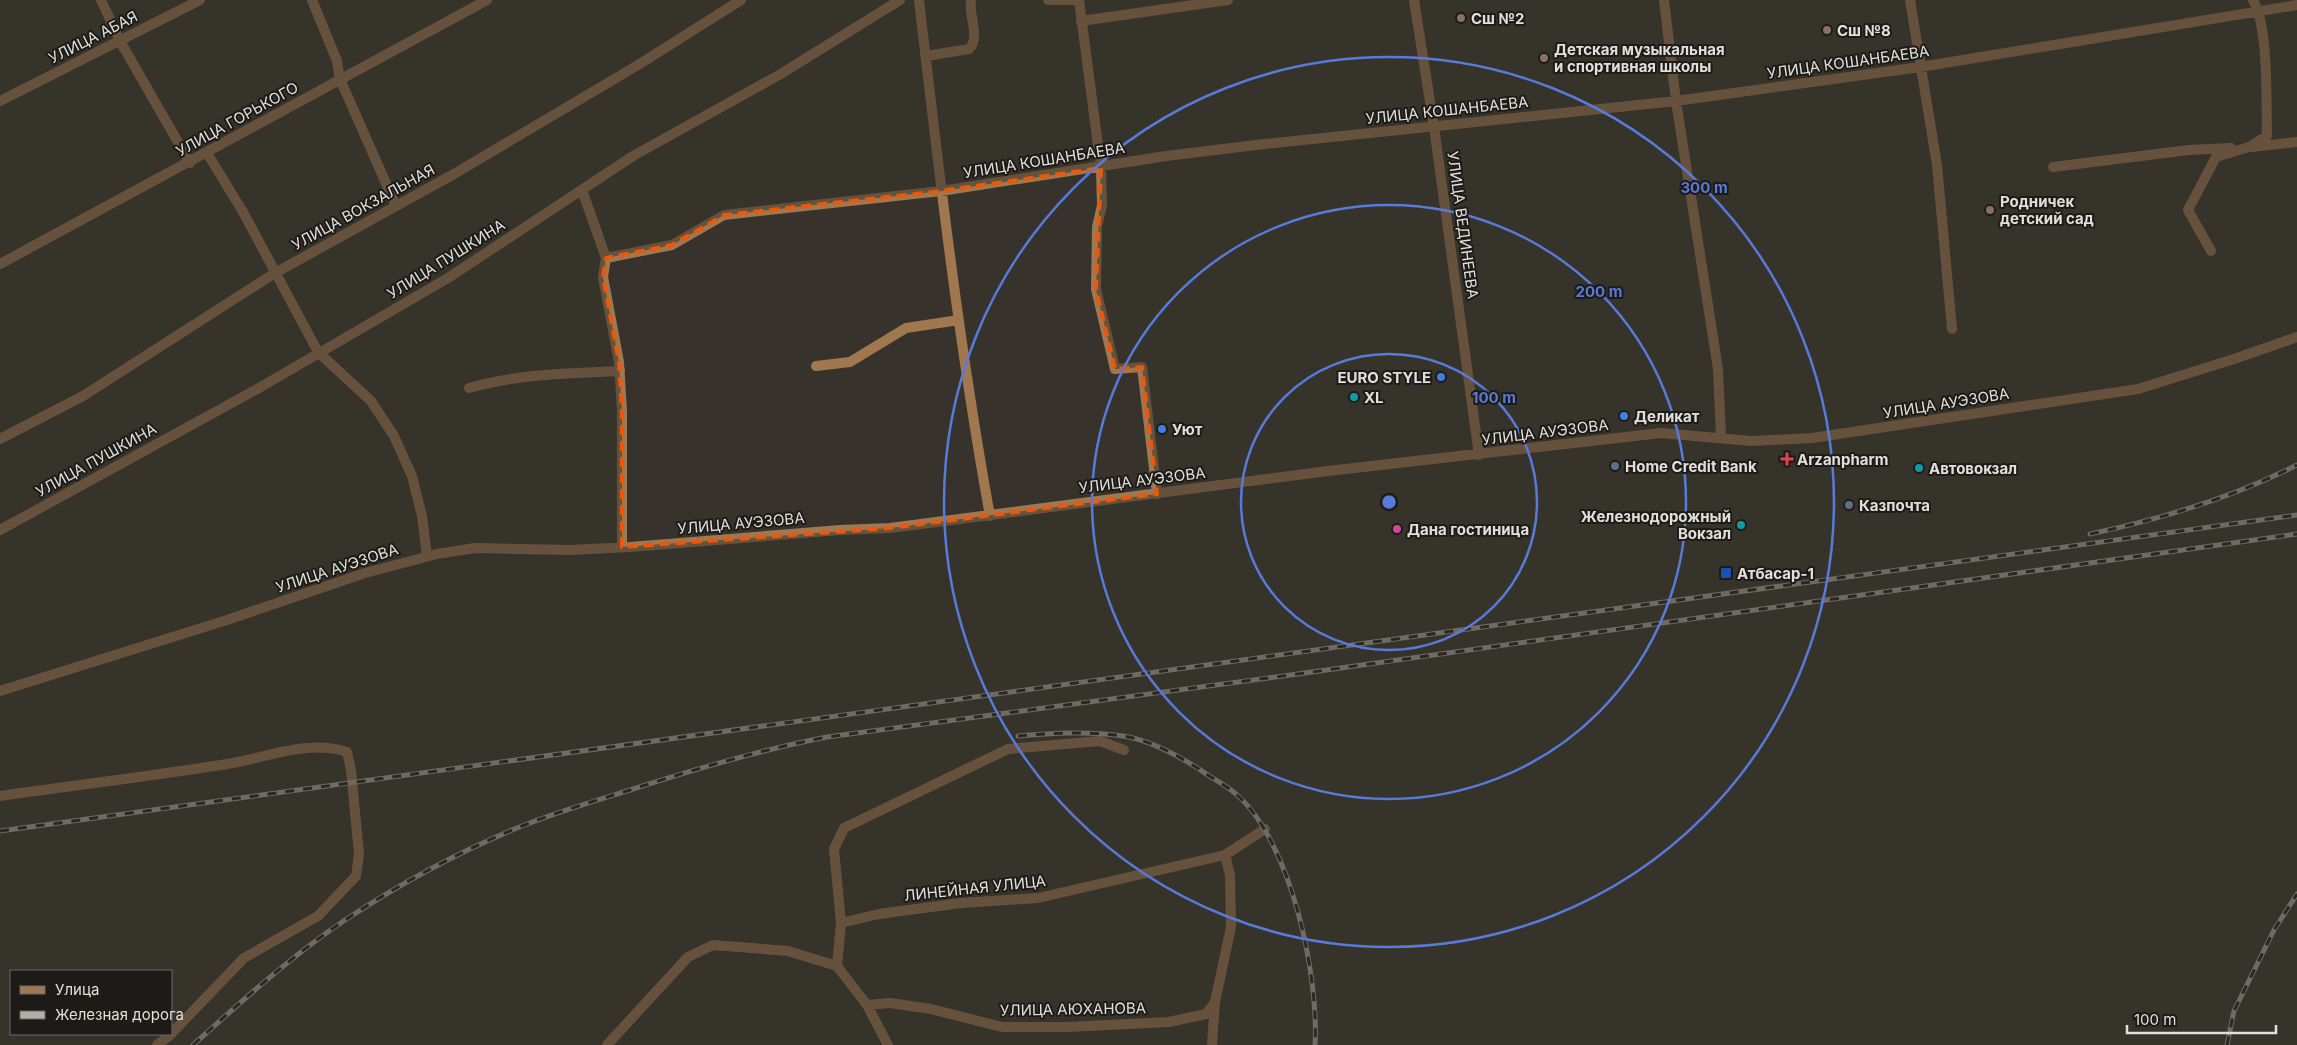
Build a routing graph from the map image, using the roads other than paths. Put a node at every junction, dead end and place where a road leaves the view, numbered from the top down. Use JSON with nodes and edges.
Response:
{"nodes":[{"id":1,"x":101,"y":0,"type":"edge"},
{"id":2,"x":200,"y":0,"type":"edge"},
{"id":3,"x":312,"y":0,"type":"edge"},
{"id":4,"x":487,"y":0,"type":"edge"},
{"id":5,"x":741,"y":0,"type":"edge"},
{"id":6,"x":900,"y":0,"type":"edge"},
{"id":7,"x":919,"y":0,"type":"edge"},
{"id":8,"x":971,"y":0,"type":"edge"},
{"id":9,"x":1048,"y":0,"type":"edge"},
{"id":10,"x":1079,"y":0,"type":"edge"},
{"id":11,"x":1228,"y":0,"type":"edge"},
{"id":12,"x":1414,"y":0,"type":"edge"},
{"id":13,"x":1664,"y":0,"type":"edge"},
{"id":14,"x":1910,"y":0,"type":"edge"},
{"id":15,"x":2253,"y":0,"type":"edge"},
{"id":16,"x":2297,"y":5,"type":"edge"},
{"id":17,"x":2259,"y":11,"type":"junction"},
{"id":18,"x":1081,"y":21,"type":"junction"},
{"id":19,"x":120,"y":41,"type":"junction"},
{"id":20,"x":926,"y":56,"type":"junction"},
{"id":21,"x":1920,"y":67,"type":"junction"},
{"id":22,"x":340,"y":79,"type":"junction"},
{"id":23,"x":0,"y":101,"type":"edge"},
{"id":24,"x":1676,"y":101,"type":"junction"},
{"id":25,"x":1434,"y":127,"type":"junction"},
{"id":26,"x":2297,"y":142,"type":"edge"},
{"id":27,"x":2249,"y":147,"type":"junction"},
{"id":28,"x":207,"y":154,"type":"junction"},
{"id":29,"x":190,"y":163,"type":"junction"},
{"id":30,"x":2053,"y":167,"type":"dead end"},
{"id":31,"x":1101,"y":168,"type":"junction"},
{"id":32,"x":582,"y":190,"type":"junction"},
{"id":33,"x":942,"y":191,"type":"junction"},
{"id":34,"x":396,"y":206,"type":"junction"},
{"id":35,"x":2211,"y":251,"type":"dead end"},
{"id":36,"x":606,"y":258,"type":"junction"},
{"id":37,"x":0,"y":264,"type":"edge"},
{"id":38,"x":275,"y":273,"type":"junction"},
{"id":39,"x":958,"y":320,"type":"junction"},
{"id":40,"x":1952,"y":329,"type":"dead end"},
{"id":41,"x":2297,"y":337,"type":"edge"},
{"id":42,"x":318,"y":352,"type":"junction"},
{"id":43,"x":816,"y":366,"type":"dead end"},
{"id":44,"x":620,"y":371,"type":"junction"},
{"id":45,"x":469,"y":388,"type":"dead end"},
{"id":46,"x":1721,"y":438,"type":"junction"},
{"id":47,"x":0,"y":439,"type":"edge"},
{"id":48,"x":1479,"y":455,"type":"junction"},
{"id":49,"x":1157,"y":494,"type":"junction"},
{"id":50,"x":990,"y":516,"type":"junction"},
{"id":51,"x":0,"y":530,"type":"edge"},
{"id":52,"x":622,"y":547,"type":"junction"},
{"id":53,"x":427,"y":556,"type":"junction"},
{"id":54,"x":0,"y":691,"type":"edge"},
{"id":55,"x":1124,"y":750,"type":"dead end"},
{"id":56,"x":0,"y":796,"type":"edge"},
{"id":57,"x":1265,"y":830,"type":"dead end"},
{"id":58,"x":1225,"y":855,"type":"junction"},
{"id":59,"x":841,"y":922,"type":"junction"},
{"id":60,"x":837,"y":966,"type":"junction"},
{"id":61,"x":1215,"y":1002,"type":"junction"},
{"id":62,"x":867,"y":1005,"type":"junction"},
{"id":63,"x":172,"y":1033,"type":"edge"},
{"id":64,"x":170,"y":1035,"type":"edge"},
{"id":65,"x":157,"y":1045,"type":"edge"},
{"id":66,"x":607,"y":1045,"type":"edge"},
{"id":67,"x":888,"y":1045,"type":"edge"},
{"id":68,"x":1212,"y":1045,"type":"edge"}],
"edges":[{"from":1,"to":19,"type":"street"},
{"from":2,"to":19,"type":"street","name":"УЛИЦА АБАЯ"},
{"from":3,"to":22,"type":"street"},
{"from":4,"to":22,"type":"street","name":"УЛИЦА ГОРЬКОГО"},
{"from":5,"to":34,"type":"street","name":"УЛИЦА ВОКЗАЛЬНАЯ"},
{"from":6,"to":32,"type":"street","name":"УЛИЦА ПУШКИНА"},
{"from":7,"to":20,"type":"street"},
{"from":8,"to":20,"type":"street"},
{"from":9,"to":10,"type":"street"},
{"from":10,"to":18,"type":"street"},
{"from":11,"to":18,"type":"street"},
{"from":12,"to":25,"type":"street","name":"УЛИЦА ВЕДИНЕЕВА"},
{"from":13,"to":24,"type":"street"},
{"from":14,"to":21,"type":"street"},
{"from":15,"to":17,"type":"street"},
{"from":16,"to":17,"type":"street","name":"УЛИЦА КОШАНБАЕВА"},
{"from":17,"to":21,"type":"street","name":"УЛИЦА КОШАНБАЕВА"},
{"from":17,"to":27,"type":"street"},
{"from":18,"to":31,"type":"street"},
{"from":19,"to":23,"type":"street","name":"УЛИЦА АБАЯ"},
{"from":19,"to":29,"type":"street"},
{"from":20,"to":33,"type":"street"},
{"from":21,"to":24,"type":"street","name":"УЛИЦА КОШАНБАЕВА"},
{"from":21,"to":40,"type":"street"},
{"from":22,"to":28,"type":"street","name":"УЛИЦА ГОРЬКОГО"},
{"from":22,"to":34,"type":"street"},
{"from":24,"to":25,"type":"street","name":"УЛИЦА КОШАНБАЕВА"},
{"from":24,"to":46,"type":"street"},
{"from":25,"to":31,"type":"street","name":"УЛИЦА КОШАНБАЕВА"},
{"from":25,"to":48,"type":"street","name":"УЛИЦА ВЕДИНЕЕВА"},
{"from":26,"to":27,"type":"street"},
{"from":27,"to":30,"type":"street"},
{"from":27,"to":35,"type":"street"},
{"from":28,"to":29,"type":"street","name":"УЛИЦА ГОРЬКОГО"},
{"from":28,"to":38,"type":"street"},
{"from":29,"to":37,"type":"street","name":"УЛИЦА ГОРЬКОГО"},
{"from":31,"to":33,"type":"street","name":"УЛИЦА КОШАНБАЕВА"},
{"from":31,"to":49,"type":"street"},
{"from":32,"to":36,"type":"street"},
{"from":32,"to":42,"type":"street","name":"УЛИЦА ПУШКИНА"},
{"from":33,"to":36,"type":"street","name":"УЛИЦА КОШАНБАЕВА"},
{"from":33,"to":39,"type":"street"},
{"from":34,"to":38,"type":"street","name":"УЛИЦА ВОКЗАЛЬНАЯ"},
{"from":36,"to":44,"type":"street"},
{"from":38,"to":42,"type":"street"},
{"from":38,"to":47,"type":"street","name":"УЛИЦА ВОКЗАЛЬНАЯ"},
{"from":39,"to":43,"type":"street"},
{"from":39,"to":50,"type":"street"},
{"from":41,"to":46,"type":"street","name":"УЛИЦА АУЭЗОВА"},
{"from":42,"to":51,"type":"street","name":"УЛИЦА ПУШКИНА"},
{"from":42,"to":53,"type":"street"},
{"from":44,"to":45,"type":"street"},
{"from":44,"to":52,"type":"street"},
{"from":46,"to":48,"type":"street","name":"УЛИЦА АУЭЗОВА"},
{"from":48,"to":49,"type":"street","name":"УЛИЦА АУЭЗОВА"},
{"from":49,"to":50,"type":"street","name":"УЛИЦА АУЭЗОВА"},
{"from":50,"to":52,"type":"street","name":"УЛИЦА АУЭЗОВА"},
{"from":52,"to":53,"type":"street","name":"УЛИЦА АУЭЗОВА"},
{"from":53,"to":54,"type":"street","name":"УЛИЦА АУЭЗОВА"},
{"from":55,"to":59,"type":"street"},
{"from":56,"to":63,"type":"street"},
{"from":57,"to":58,"type":"street","name":"ЛИНЕЙНАЯ УЛИЦА"},
{"from":58,"to":59,"type":"street","name":"ЛИНЕЙНАЯ УЛИЦА"},
{"from":58,"to":61,"type":"street"},
{"from":59,"to":60,"type":"street"},
{"from":60,"to":62,"type":"street"},
{"from":60,"to":66,"type":"street"},
{"from":61,"to":62,"type":"street","name":"УЛИЦА АЮХАНОВА"},
{"from":61,"to":68,"type":"street"},
{"from":62,"to":67,"type":"street"},
{"from":64,"to":65,"type":"street"}]}
